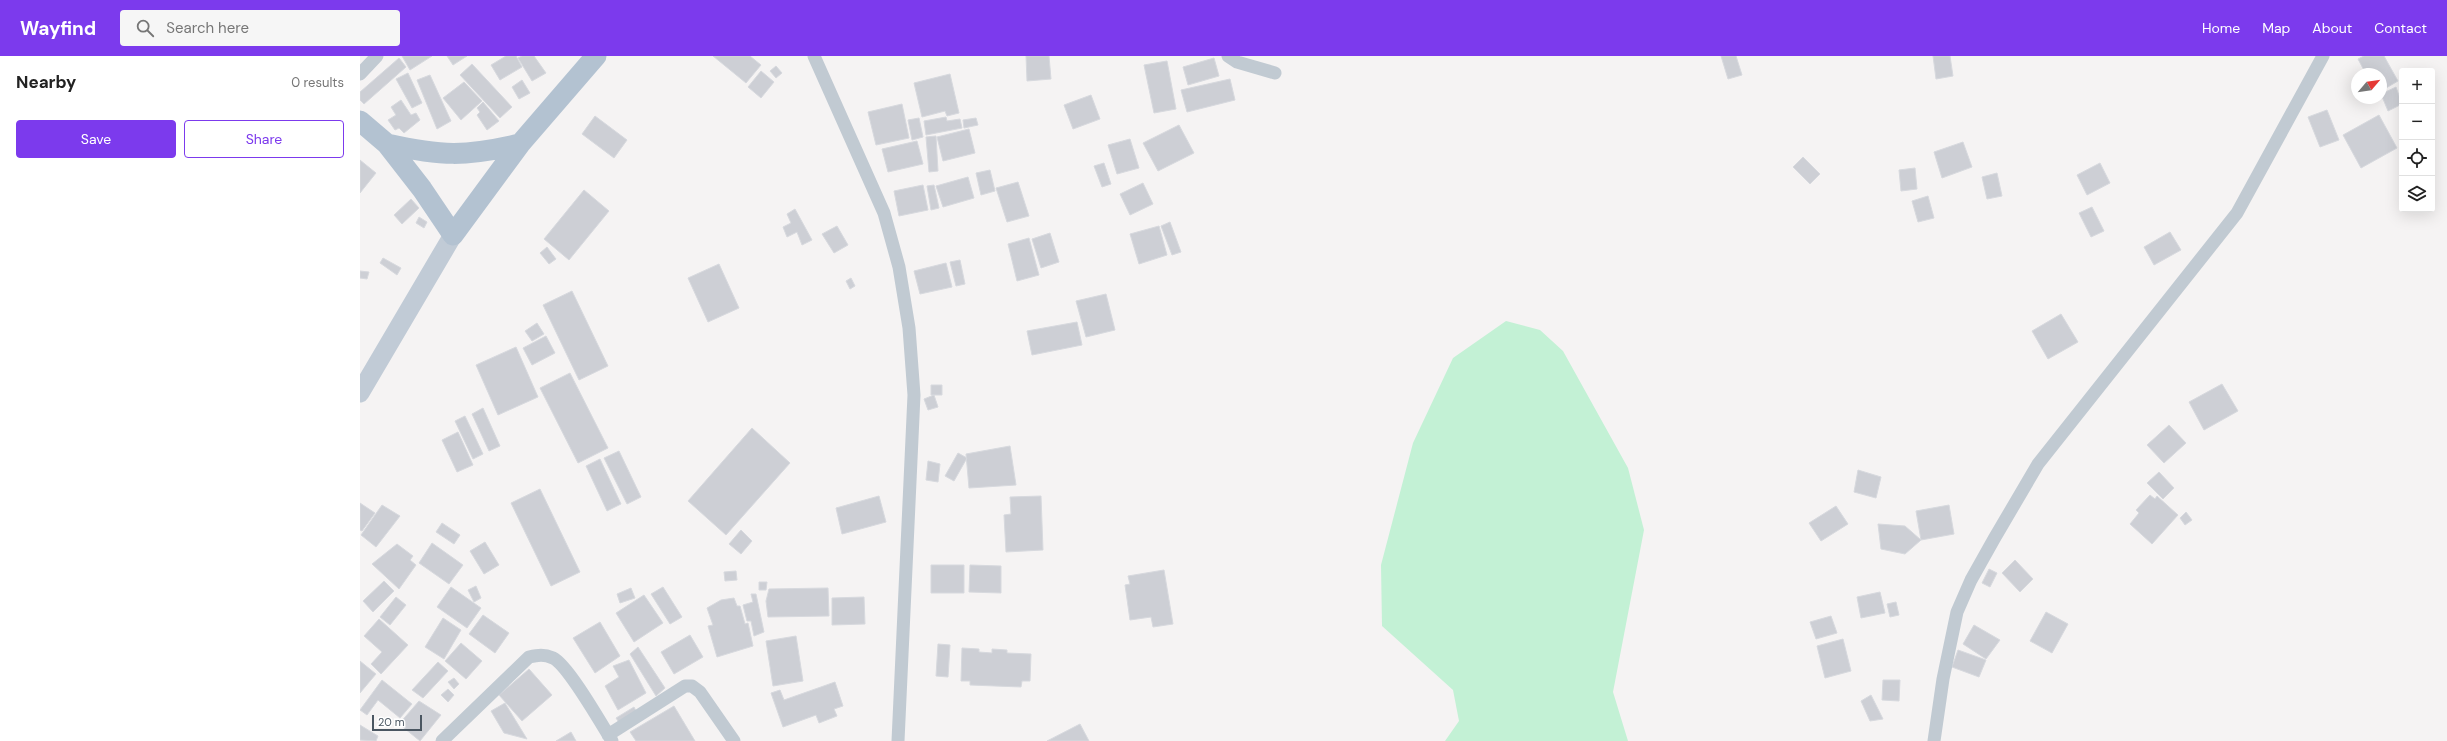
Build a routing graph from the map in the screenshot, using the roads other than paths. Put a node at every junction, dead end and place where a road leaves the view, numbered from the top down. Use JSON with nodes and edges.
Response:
{"nodes":[{"id":1,"x":377,"y":56,"type":"edge"},
{"id":2,"x":596,"y":56,"type":"edge"},
{"id":3,"x":814,"y":56,"type":"edge"},
{"id":4,"x":1228,"y":56,"type":"edge"},
{"id":5,"x":2323,"y":56,"type":"edge"},
{"id":6,"x":1275,"y":73,"type":"dead end"},
{"id":7,"x":360,"y":74,"type":"edge"},
{"id":8,"x":360,"y":121,"type":"edge"},
{"id":9,"x":387,"y":144,"type":"junction"},
{"id":10,"x":520,"y":144,"type":"junction"},
{"id":11,"x":453,"y":235,"type":"junction"},
{"id":12,"x":360,"y":393,"type":"edge"},
{"id":13,"x":610,"y":738,"type":"edge"},
{"id":14,"x":443,"y":741,"type":"edge"},
{"id":15,"x":734,"y":741,"type":"edge"},
{"id":16,"x":898,"y":741,"type":"edge"},
{"id":17,"x":1934,"y":741,"type":"edge"}],
"edges":[{"from":1,"to":7,"type":"street"},
{"from":2,"to":10,"type":"main road"},
{"from":3,"to":16,"type":"street"},
{"from":4,"to":6,"type":"street"},
{"from":5,"to":17,"type":"street"},
{"from":8,"to":9,"type":"main road"},
{"from":9,"to":10,"type":"main road"},
{"from":9,"to":11,"type":"main road"},
{"from":10,"to":11,"type":"main road"},
{"from":11,"to":12,"type":"street"},
{"from":13,"to":14,"type":"street"},
{"from":13,"to":15,"type":"street"}]}
